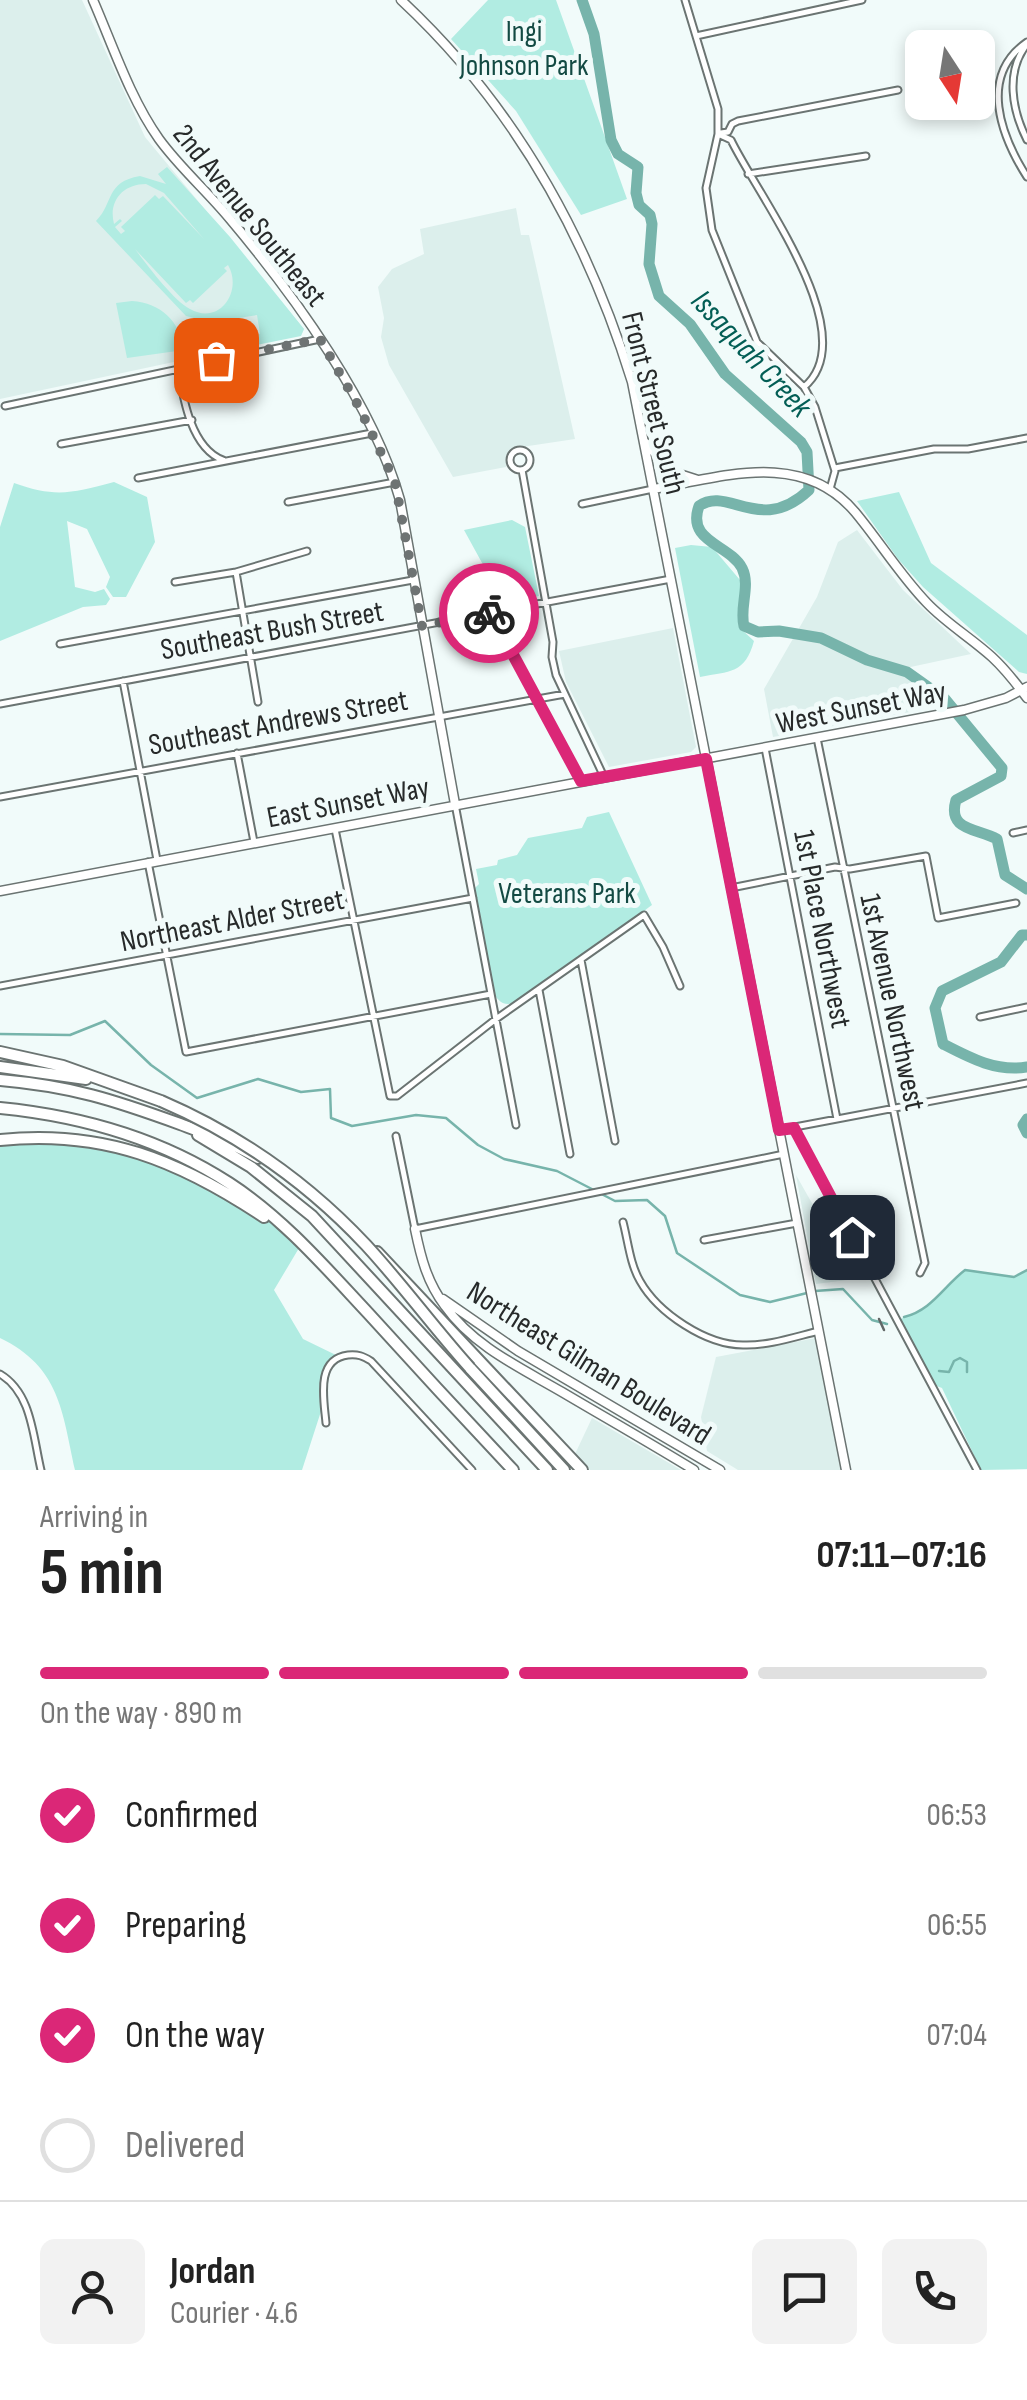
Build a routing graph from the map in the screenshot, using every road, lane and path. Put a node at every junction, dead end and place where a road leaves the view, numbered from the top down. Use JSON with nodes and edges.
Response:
{"nodes":[{"id":1,"x":93,"y":0,"type":"edge"},
{"id":2,"x":401,"y":0,"type":"edge"},
{"id":3,"x":685,"y":0,"type":"edge"},
{"id":4,"x":862,"y":0,"type":"edge"},
{"id":5,"x":696,"y":36,"type":"junction"},
{"id":6,"x":1027,"y":43,"type":"edge"},
{"id":7,"x":898,"y":90,"type":"dead end"},
{"id":8,"x":718,"y":134,"type":"junction"},
{"id":9,"x":1027,"y":140,"type":"edge"},
{"id":10,"x":866,"y":156,"type":"dead end"},
{"id":11,"x":748,"y":174,"type":"junction"},
{"id":12,"x":1027,"y":177,"type":"edge"},
{"id":13,"x":320,"y":339,"type":"junction"},
{"id":14,"x":178,"y":368,"type":"junction"},
{"id":15,"x":804,"y":387,"type":"junction"},
{"id":16,"x":5,"y":406,"type":"dead end"},
{"id":17,"x":192,"y":420,"type":"junction"},
{"id":18,"x":372,"y":433,"type":"junction"},
{"id":19,"x":1027,"y":438,"type":"edge"},
{"id":20,"x":644,"y":440,"type":"junction"},
{"id":21,"x":62,"y":444,"type":"dead end"},
{"id":22,"x":234,"y":460,"type":"junction"},
{"id":23,"x":835,"y":468,"type":"junction"},
{"id":24,"x":522,"y":470,"type":"dead end"},
{"id":25,"x":138,"y":478,"type":"dead end"},
{"id":26,"x":702,"y":480,"type":"junction"},
{"id":27,"x":395,"y":482,"type":"junction"},
{"id":28,"x":830,"y":489,"type":"junction"},
{"id":29,"x":654,"y":490,"type":"junction"},
{"id":30,"x":288,"y":502,"type":"dead end"},
{"id":31,"x":582,"y":504,"type":"dead end"},
{"id":32,"x":307,"y":550,"type":"dead end"},
{"id":33,"x":236,"y":572,"type":"junction"},
{"id":34,"x":413,"y":580,"type":"junction"},
{"id":35,"x":671,"y":580,"type":"junction"},
{"id":36,"x":174,"y":582,"type":"dead end"},
{"id":37,"x":546,"y":603,"type":"junction"},
{"id":38,"x":242,"y":612,"type":"junction"},
{"id":39,"x":494,"y":612,"type":"junction"},
{"id":40,"x":422,"y":626,"type":"junction"},
{"id":41,"x":60,"y":644,"type":"dead end"},
{"id":42,"x":251,"y":658,"type":"junction"},
{"id":43,"x":123,"y":681,"type":"junction"},
{"id":44,"x":1025,"y":692,"type":"edge"},
{"id":45,"x":564,"y":694,"type":"junction"},
{"id":46,"x":537,"y":698,"type":"junction"},
{"id":47,"x":258,"y":702,"type":"dead end"},
{"id":48,"x":0,"y":704,"type":"edge"},
{"id":49,"x":438,"y":716,"type":"junction"},
{"id":50,"x":817,"y":738,"type":"junction"},
{"id":51,"x":765,"y":748,"type":"junction"},
{"id":52,"x":237,"y":753,"type":"junction"},
{"id":53,"x":706,"y":759,"type":"junction"},
{"id":54,"x":141,"y":770,"type":"junction"},
{"id":55,"x":604,"y":777,"type":"junction"},
{"id":56,"x":581,"y":781,"type":"junction"},
{"id":57,"x":0,"y":797,"type":"edge"},
{"id":58,"x":455,"y":804,"type":"junction"},
{"id":59,"x":334,"y":828,"type":"junction"},
{"id":60,"x":1027,"y":830,"type":"edge"},
{"id":61,"x":1013,"y":833,"type":"dead end"},
{"id":62,"x":254,"y":842,"type":"junction"},
{"id":63,"x":152,"y":861,"type":"junction"},
{"id":64,"x":842,"y":868,"type":"junction"},
{"id":65,"x":789,"y":876,"type":"junction"},
{"id":66,"x":731,"y":888,"type":"junction"},
{"id":67,"x":0,"y":891,"type":"edge"},
{"id":68,"x":472,"y":898,"type":"junction"},
{"id":69,"x":1016,"y":903,"type":"dead end"},
{"id":70,"x":353,"y":920,"type":"junction"},
{"id":71,"x":167,"y":956,"type":"junction"},
{"id":72,"x":581,"y":960,"type":"junction"},
{"id":73,"x":0,"y":986,"type":"edge"},
{"id":74,"x":680,"y":986,"type":"dead end"},
{"id":75,"x":539,"y":989,"type":"junction"},
{"id":76,"x":492,"y":996,"type":"junction"},
{"id":77,"x":515,"y":1006,"type":"junction"},
{"id":78,"x":1027,"y":1008,"type":"edge"},
{"id":79,"x":372,"y":1017,"type":"junction"},
{"id":80,"x":980,"y":1017,"type":"dead end"},
{"id":81,"x":496,"y":1020,"type":"junction"},
{"id":82,"x":0,"y":1052,"type":"edge"},
{"id":83,"x":0,"y":1067,"type":"edge"},
{"id":84,"x":0,"y":1080,"type":"edge"},
{"id":85,"x":111,"y":1084,"type":"junction"},
{"id":86,"x":1027,"y":1084,"type":"edge"},
{"id":87,"x":0,"y":1108,"type":"edge"},
{"id":88,"x":892,"y":1109,"type":"junction"},
{"id":89,"x":838,"y":1120,"type":"junction"},
{"id":90,"x":180,"y":1124,"type":"junction"},
{"id":91,"x":516,"y":1125,"type":"dead end"},
{"id":92,"x":794,"y":1128,"type":"junction"},
{"id":93,"x":779,"y":1130,"type":"junction"},
{"id":94,"x":396,"y":1136,"type":"dead end"},
{"id":95,"x":615,"y":1141,"type":"dead end"},
{"id":96,"x":0,"y":1142,"type":"edge"},
{"id":97,"x":570,"y":1154,"type":"dead end"},
{"id":98,"x":784,"y":1154,"type":"junction"},
{"id":99,"x":624,"y":1222,"type":"dead end"},
{"id":100,"x":798,"y":1223,"type":"junction"},
{"id":101,"x":415,"y":1229,"type":"junction"},
{"id":102,"x":704,"y":1240,"type":"dead end"},
{"id":103,"x":302,"y":1243,"type":"junction"},
{"id":104,"x":920,"y":1272,"type":"dead end"},
{"id":105,"x":436,"y":1292,"type":"junction"},
{"id":106,"x":819,"y":1332,"type":"junction"},
{"id":107,"x":518,"y":1352,"type":"junction"},
{"id":108,"x":512,"y":1363,"type":"junction"},
{"id":109,"x":0,"y":1374,"type":"edge"},
{"id":110,"x":326,"y":1424,"type":"dead end"},
{"id":111,"x":690,"y":1452,"type":"junction"},
{"id":112,"x":683,"y":1464,"type":"junction"},
{"id":113,"x":40,"y":1470,"type":"edge"},
{"id":114,"x":472,"y":1470,"type":"edge"},
{"id":115,"x":513,"y":1470,"type":"edge"},
{"id":116,"x":547,"y":1470,"type":"edge"},
{"id":117,"x":564,"y":1470,"type":"edge"},
{"id":118,"x":582,"y":1470,"type":"edge"},
{"id":119,"x":694,"y":1470,"type":"edge"},
{"id":120,"x":720,"y":1470,"type":"edge"},
{"id":121,"x":846,"y":1470,"type":"edge"},
{"id":122,"x":977,"y":1470,"type":"edge"}],
"edges":[{"from":1,"to":13,"type":"street","name":"2nd Avenue Southeast"},
{"from":2,"to":20,"type":"street","name":"Front Street South"},
{"from":3,"to":5,"type":"street"},
{"from":4,"to":5,"type":"street"},
{"from":5,"to":8,"type":"street"},
{"from":6,"to":9,"type":"street"},
{"from":6,"to":12,"type":"street"},
{"from":7,"to":8,"type":"street"},
{"from":8,"to":11,"type":"street"},
{"from":8,"to":15,"type":"street"},
{"from":10,"to":11,"type":"street"},
{"from":11,"to":15,"type":"street"},
{"from":13,"to":14,"type":"street"},
{"from":13,"to":18,"type":"street","name":"2nd Avenue Southeast"},
{"from":14,"to":16,"type":"street"},
{"from":14,"to":17,"type":"street"},
{"from":15,"to":23,"type":"street"},
{"from":17,"to":21,"type":"street"},
{"from":17,"to":22,"type":"street"},
{"from":18,"to":22,"type":"street"},
{"from":18,"to":27,"type":"street","name":"2nd Avenue Southeast"},
{"from":19,"to":23,"type":"street"},
{"from":20,"to":26,"type":"street"},
{"from":20,"to":29,"type":"street","name":"Front Street South"},
{"from":22,"to":25,"type":"street"},
{"from":23,"to":28,"type":"street"},
{"from":24,"to":37,"type":"street"},
{"from":26,"to":28,"type":"street"},
{"from":26,"to":29,"type":"street"},
{"from":27,"to":30,"type":"street"},
{"from":27,"to":34,"type":"street","name":"2nd Avenue Southeast"},
{"from":28,"to":44,"type":"street"},
{"from":29,"to":31,"type":"street"},
{"from":29,"to":35,"type":"street","name":"Front Street South"},
{"from":32,"to":33,"type":"street"},
{"from":33,"to":36,"type":"street"},
{"from":33,"to":38,"type":"street"},
{"from":34,"to":38,"type":"street"},
{"from":34,"to":40,"type":"street","name":"2nd Avenue Southeast"},
{"from":35,"to":37,"type":"street","name":"Southeast Bush Street"},
{"from":35,"to":53,"type":"street","name":"Front Street South"},
{"from":37,"to":39,"type":"street","name":"Southeast Bush Street"},
{"from":37,"to":45,"type":"street"},
{"from":38,"to":41,"type":"street"},
{"from":38,"to":42,"type":"street"},
{"from":39,"to":40,"type":"street","name":"Southeast Bush Street"},
{"from":39,"to":46,"type":"street"},
{"from":40,"to":42,"type":"street","name":"Southeast Bush Street"},
{"from":40,"to":49,"type":"street","name":"2nd Avenue Southeast"},
{"from":42,"to":43,"type":"street","name":"Southeast Bush Street"},
{"from":42,"to":47,"type":"street"},
{"from":43,"to":48,"type":"street","name":"Southeast Bush Street"},
{"from":43,"to":54,"type":"street"},
{"from":44,"to":50,"type":"street","name":"West Sunset Way"},
{"from":45,"to":46,"type":"street","name":"Southeast Andrews Street"},
{"from":45,"to":55,"type":"street"},
{"from":46,"to":49,"type":"street","name":"Southeast Andrews Street"},
{"from":46,"to":56,"type":"street"},
{"from":49,"to":52,"type":"street","name":"Southeast Andrews Street"},
{"from":49,"to":58,"type":"street","name":"2nd Avenue Southeast"},
{"from":50,"to":51,"type":"street","name":"West Sunset Way"},
{"from":50,"to":64,"type":"street","name":"1st Avenue Northwest"},
{"from":51,"to":53,"type":"street","name":"West Sunset Way"},
{"from":51,"to":65,"type":"street","name":"1st Place Northwest"},
{"from":52,"to":54,"type":"street","name":"Southeast Andrews Street"},
{"from":52,"to":62,"type":"street"},
{"from":53,"to":55,"type":"street","name":"East Sunset Way"},
{"from":53,"to":66,"type":"street","name":"Front Street South"},
{"from":54,"to":57,"type":"street","name":"Southeast Andrews Street"},
{"from":54,"to":63,"type":"street"},
{"from":55,"to":56,"type":"street","name":"East Sunset Way"},
{"from":56,"to":58,"type":"street","name":"East Sunset Way"},
{"from":58,"to":59,"type":"street","name":"East Sunset Way"},
{"from":58,"to":68,"type":"street"},
{"from":59,"to":62,"type":"street","name":"East Sunset Way"},
{"from":59,"to":70,"type":"street"},
{"from":60,"to":61,"type":"street"},
{"from":62,"to":63,"type":"street","name":"East Sunset Way"},
{"from":63,"to":67,"type":"street","name":"East Sunset Way"},
{"from":63,"to":71,"type":"street"},
{"from":64,"to":65,"type":"street"},
{"from":64,"to":69,"type":"street"},
{"from":64,"to":88,"type":"street","name":"1st Avenue Northwest"},
{"from":65,"to":66,"type":"street"},
{"from":65,"to":89,"type":"street","name":"1st Place Northwest"},
{"from":66,"to":93,"type":"street","name":"Front Street South"},
{"from":68,"to":70,"type":"street","name":"Northeast Alder Street"},
{"from":68,"to":76,"type":"street"},
{"from":70,"to":71,"type":"street","name":"Northeast Alder Street"},
{"from":70,"to":79,"type":"street"},
{"from":71,"to":73,"type":"street","name":"Northeast Alder Street"},
{"from":71,"to":79,"type":"street"},
{"from":72,"to":74,"type":"street"},
{"from":72,"to":75,"type":"street"},
{"from":72,"to":95,"type":"street"},
{"from":75,"to":77,"type":"street"},
{"from":75,"to":97,"type":"street"},
{"from":76,"to":77,"type":"street"},
{"from":76,"to":79,"type":"street"},
{"from":76,"to":81,"type":"street"},
{"from":77,"to":81,"type":"street"},
{"from":78,"to":80,"type":"street"},
{"from":79,"to":81,"type":"street"},
{"from":81,"to":91,"type":"street"},
{"from":82,"to":85,"type":"highway"},
{"from":83,"to":85,"type":"highway"},
{"from":84,"to":90,"type":"highway"},
{"from":85,"to":117,"type":"highway","bridge":true},
{"from":86,"to":88,"type":"street"},
{"from":87,"to":103,"type":"highway"},
{"from":88,"to":89,"type":"street"},
{"from":88,"to":104,"type":"street","name":"1st Avenue Northwest"},
{"from":89,"to":92,"type":"street"},
{"from":90,"to":116,"type":"highway"},
{"from":90,"to":118,"type":"highway"},
{"from":92,"to":93,"type":"street"},
{"from":92,"to":122,"type":"street"},
{"from":93,"to":98,"type":"street","name":"Front Street South"},
{"from":94,"to":101,"type":"street"},
{"from":96,"to":103,"type":"highway"},
{"from":98,"to":100,"type":"street","name":"Front Street South"},
{"from":98,"to":101,"type":"street"},
{"from":99,"to":106,"type":"street"},
{"from":100,"to":102,"type":"street"},
{"from":100,"to":106,"type":"street","name":"Front Street South"},
{"from":101,"to":105,"type":"street","name":"Northeast Gilman Boulevard"},
{"from":103,"to":115,"type":"highway"},
{"from":105,"to":107,"type":"street","name":"Northeast Gilman Boulevard"},
{"from":105,"to":108,"type":"street","name":"Northeast Gilman Boulevard"},
{"from":106,"to":121,"type":"street","name":"Front Street South"},
{"from":107,"to":108,"type":"street"},
{"from":107,"to":111,"type":"street","name":"Northeast Gilman Boulevard"},
{"from":108,"to":112,"type":"street","name":"Northeast Gilman Boulevard"},
{"from":109,"to":113,"type":"street"},
{"from":110,"to":114,"type":"street"},
{"from":111,"to":112,"type":"street"},
{"from":111,"to":120,"type":"street","name":"Northeast Gilman Boulevard"},
{"from":112,"to":119,"type":"street","name":"Northeast Gilman Boulevard"}]}
